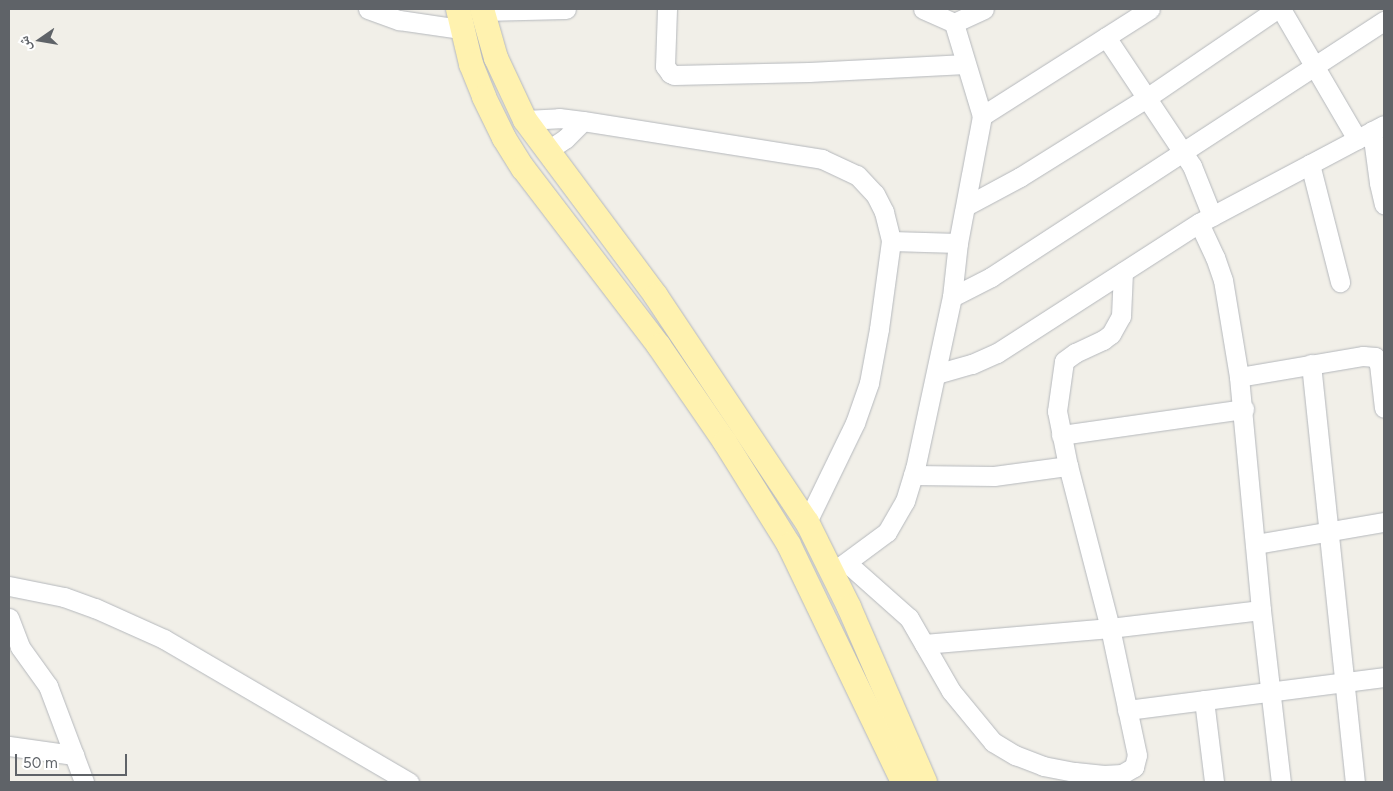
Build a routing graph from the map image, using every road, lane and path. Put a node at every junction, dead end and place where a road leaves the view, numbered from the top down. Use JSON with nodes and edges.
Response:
{"nodes":[{"id":1,"x":368,"y":9,"type":"edge"},
{"id":2,"x":566,"y":9,"type":"edge"},
{"id":3,"x":667,"y":9,"type":"edge"},
{"id":4,"x":923,"y":9,"type":"edge"},
{"id":5,"x":984,"y":9,"type":"edge"},
{"id":6,"x":1150,"y":9,"type":"edge"},
{"id":7,"x":1277,"y":9,"type":"edge"},
{"id":8,"x":1281,"y":9,"type":"edge"},
{"id":9,"x":482,"y":10,"type":"edge"},
{"id":10,"x":459,"y":19,"type":"edge"},
{"id":11,"x":1384,"y":21,"type":"edge"},
{"id":12,"x":954,"y":23,"type":"junction"},
{"id":13,"x":1106,"y":37,"type":"junction"},
{"id":14,"x":966,"y":64,"type":"junction"},
{"id":15,"x":1316,"y":67,"type":"junction"},
{"id":16,"x":1145,"y":99,"type":"junction"},
{"id":17,"x":982,"y":116,"type":"junction"},
{"id":18,"x":525,"y":120,"type":"junction"},
{"id":19,"x":583,"y":121,"type":"junction"},
{"id":20,"x":1371,"y":132,"type":"edge"},
{"id":21,"x":547,"y":151,"type":"junction"},
{"id":22,"x":1183,"y":152,"type":"junction"},
{"id":23,"x":1310,"y":164,"type":"junction"},
{"id":24,"x":1384,"y":204,"type":"edge"},
{"id":25,"x":966,"y":206,"type":"junction"},
{"id":26,"x":1206,"y":219,"type":"junction"},
{"id":27,"x":891,"y":241,"type":"junction"},
{"id":28,"x":958,"y":244,"type":"junction"},
{"id":29,"x":1123,"y":272,"type":"junction"},
{"id":30,"x":1340,"y":282,"type":"dead end"},
{"id":31,"x":952,"y":297,"type":"junction"},
{"id":32,"x":678,"y":329,"type":"junction"},
{"id":33,"x":659,"y":346,"type":"junction"},
{"id":34,"x":1310,"y":364,"type":"junction"},
{"id":35,"x":1382,"y":364,"type":"edge"},
{"id":36,"x":936,"y":374,"type":"junction"},
{"id":37,"x":1239,"y":377,"type":"junction"},
{"id":38,"x":1384,"y":408,"type":"edge"},
{"id":39,"x":1244,"y":409,"type":"junction"},
{"id":40,"x":1061,"y":435,"type":"junction"},
{"id":41,"x":1068,"y":466,"type":"junction"},
{"id":42,"x":913,"y":475,"type":"junction"},
{"id":43,"x":807,"y":522,"type":"junction"},
{"id":44,"x":1384,"y":522,"type":"edge"},
{"id":45,"x":1328,"y":531,"type":"junction"},
{"id":46,"x":1256,"y":544,"type":"junction"},
{"id":47,"x":840,"y":567,"type":"junction"},
{"id":48,"x":9,"y":586,"type":"edge"},
{"id":49,"x":1261,"y":610,"type":"junction"},
{"id":50,"x":9,"y":618,"type":"edge"},
{"id":51,"x":1110,"y":628,"type":"junction"},
{"id":52,"x":924,"y":644,"type":"junction"},
{"id":53,"x":1384,"y":677,"type":"edge"},
{"id":54,"x":1344,"y":681,"type":"junction"},
{"id":55,"x":1270,"y":690,"type":"junction"},
{"id":56,"x":1204,"y":700,"type":"junction"},
{"id":57,"x":1128,"y":710,"type":"junction"},
{"id":58,"x":9,"y":746,"type":"edge"},
{"id":59,"x":74,"y":755,"type":"junction"},
{"id":60,"x":84,"y":782,"type":"edge"},
{"id":61,"x":409,"y":782,"type":"edge"},
{"id":62,"x":903,"y":782,"type":"edge"},
{"id":63,"x":926,"y":782,"type":"edge"},
{"id":64,"x":1214,"y":782,"type":"edge"},
{"id":65,"x":1281,"y":782,"type":"edge"},
{"id":66,"x":1355,"y":782,"type":"edge"}],
"edges":[{"from":1,"to":10,"type":"street"},
{"from":2,"to":9,"type":"street"},
{"from":3,"to":14,"type":"street"},
{"from":4,"to":12,"type":"street"},
{"from":5,"to":12,"type":"street"},
{"from":6,"to":13,"type":"street"},
{"from":7,"to":16,"type":"street"},
{"from":8,"to":15,"type":"street"},
{"from":9,"to":18,"type":"main road"},
{"from":10,"to":33,"type":"main road"},
{"from":11,"to":15,"type":"street"},
{"from":12,"to":14,"type":"street"},
{"from":13,"to":16,"type":"street"},
{"from":13,"to":17,"type":"street"},
{"from":14,"to":17,"type":"street"},
{"from":15,"to":20,"type":"street"},
{"from":15,"to":22,"type":"street"},
{"from":16,"to":22,"type":"street"},
{"from":16,"to":25,"type":"street"},
{"from":17,"to":25,"type":"street"},
{"from":18,"to":19,"type":"street"},
{"from":18,"to":21,"type":"main road"},
{"from":19,"to":21,"type":"street"},
{"from":19,"to":27,"type":"street"},
{"from":20,"to":23,"type":"street"},
{"from":20,"to":24,"type":"street"},
{"from":21,"to":32,"type":"main road"},
{"from":22,"to":26,"type":"street"},
{"from":22,"to":31,"type":"street"},
{"from":23,"to":26,"type":"street"},
{"from":23,"to":30,"type":"street"},
{"from":25,"to":28,"type":"street"},
{"from":26,"to":29,"type":"street"},
{"from":26,"to":37,"type":"street"},
{"from":27,"to":28,"type":"street"},
{"from":27,"to":43,"type":"street"},
{"from":28,"to":31,"type":"street"},
{"from":29,"to":36,"type":"street"},
{"from":29,"to":40,"type":"street"},
{"from":31,"to":36,"type":"street"},
{"from":32,"to":33,"type":"main road"},
{"from":32,"to":43,"type":"main road"},
{"from":33,"to":62,"type":"main road"},
{"from":34,"to":35,"type":"street"},
{"from":34,"to":37,"type":"street"},
{"from":34,"to":45,"type":"street"},
{"from":35,"to":38,"type":"street"},
{"from":36,"to":42,"type":"street"},
{"from":37,"to":39,"type":"street"},
{"from":39,"to":40,"type":"street"},
{"from":39,"to":46,"type":"street"},
{"from":40,"to":41,"type":"street"},
{"from":41,"to":42,"type":"street"},
{"from":41,"to":51,"type":"street"},
{"from":42,"to":47,"type":"street"},
{"from":43,"to":47,"type":"main road"},
{"from":44,"to":45,"type":"street"},
{"from":45,"to":46,"type":"street"},
{"from":45,"to":54,"type":"street"},
{"from":46,"to":49,"type":"street"},
{"from":47,"to":52,"type":"street"},
{"from":47,"to":63,"type":"main road"},
{"from":48,"to":61,"type":"street"},
{"from":49,"to":51,"type":"street"},
{"from":49,"to":55,"type":"street"},
{"from":50,"to":59,"type":"street"},
{"from":51,"to":52,"type":"street"},
{"from":51,"to":57,"type":"street"},
{"from":52,"to":57,"type":"street"},
{"from":53,"to":54,"type":"street"},
{"from":54,"to":55,"type":"street"},
{"from":54,"to":66,"type":"street"},
{"from":55,"to":56,"type":"street"},
{"from":55,"to":65,"type":"street"},
{"from":56,"to":57,"type":"street"},
{"from":56,"to":64,"type":"street"},
{"from":58,"to":59,"type":"street"},
{"from":59,"to":60,"type":"street"}]}
